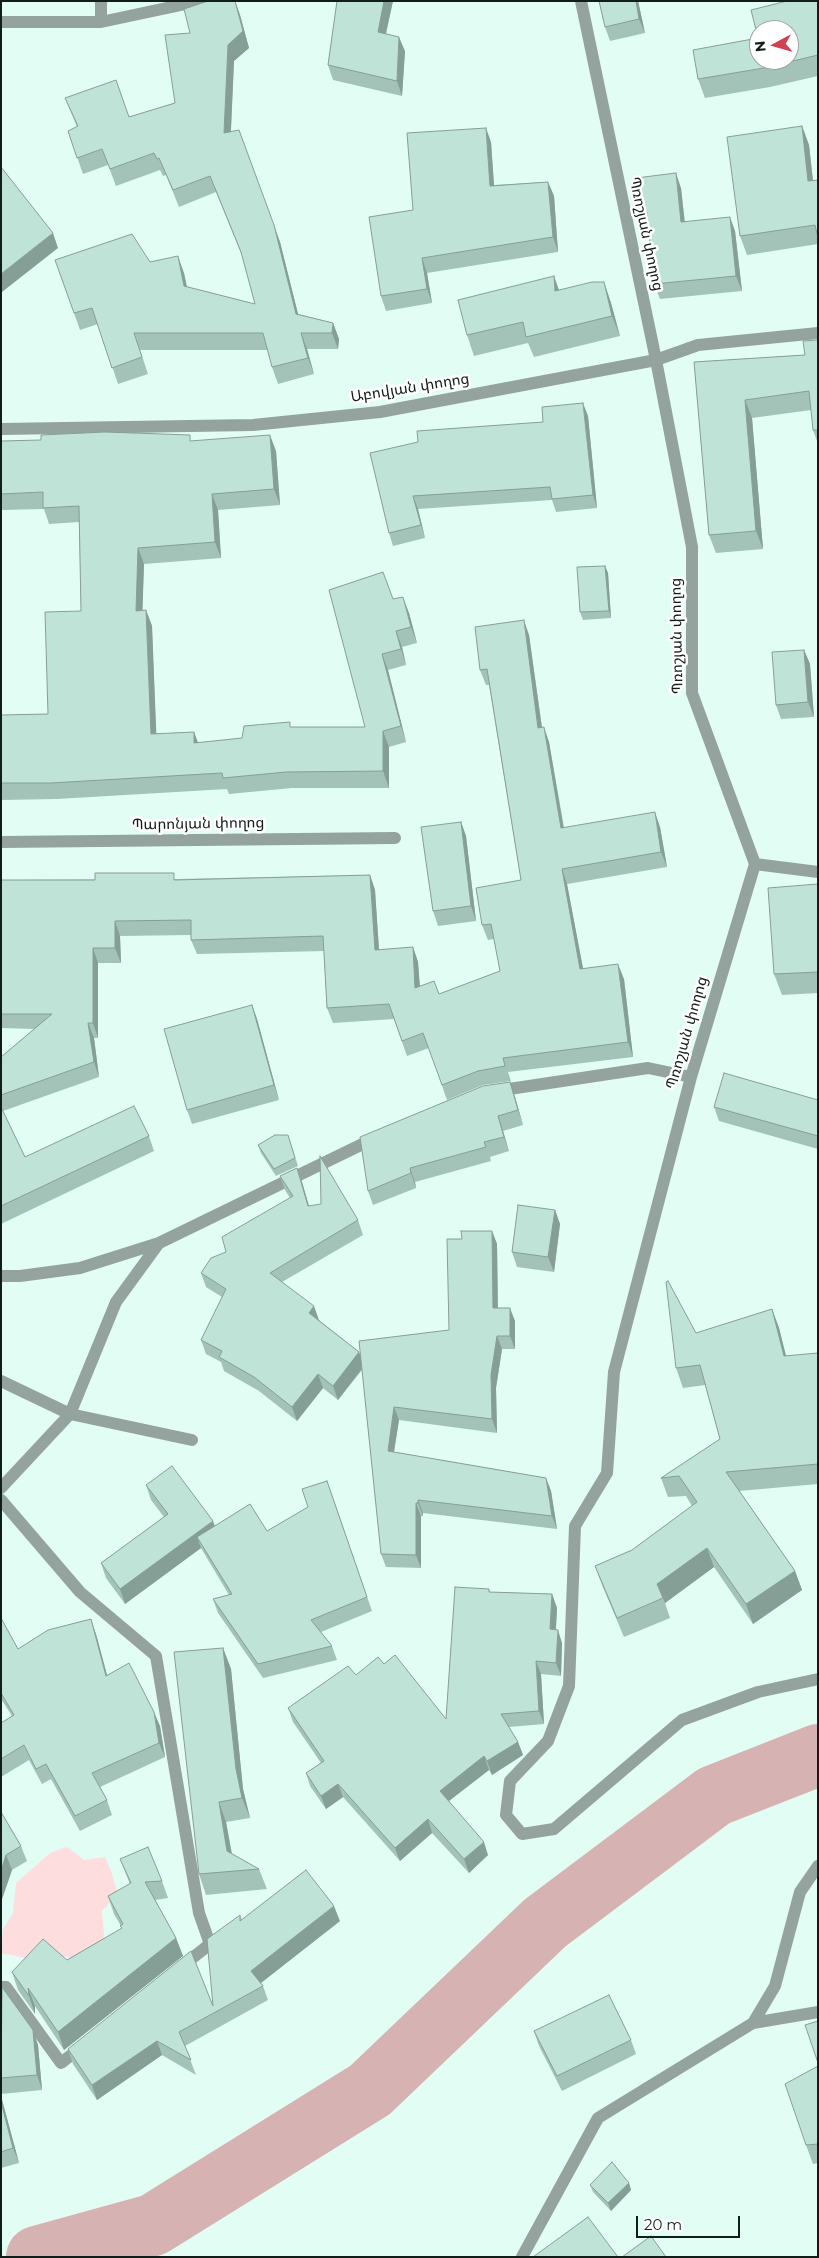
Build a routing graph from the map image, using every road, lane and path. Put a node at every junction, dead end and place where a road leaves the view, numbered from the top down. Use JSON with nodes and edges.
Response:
{"nodes":[{"id":1,"x":101,"y":1,"type":"edge"},
{"id":2,"x":200,"y":1,"type":"edge"},
{"id":3,"x":581,"y":1,"type":"edge"},
{"id":4,"x":1,"y":22,"type":"edge"},
{"id":5,"x":101,"y":22,"type":"junction"},
{"id":6,"x":818,"y":333,"type":"edge"},
{"id":7,"x":656,"y":360,"type":"junction"},
{"id":8,"x":1,"y":429,"type":"edge"},
{"id":9,"x":395,"y":838,"type":"dead end"},
{"id":10,"x":1,"y":842,"type":"edge"},
{"id":11,"x":755,"y":864,"type":"junction"},
{"id":12,"x":818,"y":872,"type":"edge"},
{"id":13,"x":691,"y":1077,"type":"junction"},
{"id":14,"x":486,"y":1093,"type":"edge"},
{"id":15,"x":388,"y":1133,"type":"edge"},
{"id":16,"x":160,"y":1243,"type":"junction"},
{"id":17,"x":1,"y":1276,"type":"edge"},
{"id":18,"x":1,"y":1381,"type":"edge"},
{"id":19,"x":70,"y":1414,"type":"junction"},
{"id":20,"x":192,"y":1440,"type":"dead end"},
{"id":21,"x":1,"y":1488,"type":"edge"},
{"id":22,"x":1,"y":1500,"type":"edge"},
{"id":23,"x":818,"y":1679,"type":"edge"},
{"id":24,"x":818,"y":1866,"type":"edge"},
{"id":25,"x":173,"y":1974,"type":"edge"},
{"id":26,"x":1,"y":1987,"type":"edge"},
{"id":27,"x":818,"y":2012,"type":"edge"},
{"id":28,"x":753,"y":2023,"type":"junction"},
{"id":29,"x":91,"y":2040,"type":"edge"},
{"id":30,"x":522,"y":2257,"type":"edge"}],
"edges":[{"from":1,"to":5,"type":"street"},
{"from":2,"to":5,"type":"street"},
{"from":3,"to":7,"type":"street","name":"Պռոշյան փողոց"},
{"from":4,"to":5,"type":"street"},
{"from":6,"to":7,"type":"street","name":"Աբովյան փողոց"},
{"from":7,"to":8,"type":"street","name":"Աբովյան փողոց"},
{"from":7,"to":11,"type":"street","name":"Պռոշյան փողոց"},
{"from":9,"to":10,"type":"street","name":"Պարոնյան փողոց"},
{"from":11,"to":12,"type":"street"},
{"from":11,"to":13,"type":"street","name":"Պռոշյան փողոց"},
{"from":13,"to":14,"type":"street"},
{"from":13,"to":23,"type":"street","name":"Պռոշյան փողոց"},
{"from":15,"to":16,"type":"street"},
{"from":16,"to":17,"type":"street"},
{"from":16,"to":19,"type":"street"},
{"from":18,"to":19,"type":"street"},
{"from":19,"to":20,"type":"street"},
{"from":19,"to":21,"type":"street"},
{"from":22,"to":25,"type":"street"},
{"from":24,"to":28,"type":"street"},
{"from":26,"to":29,"type":"street"},
{"from":27,"to":28,"type":"street"},
{"from":28,"to":30,"type":"street"}]}
